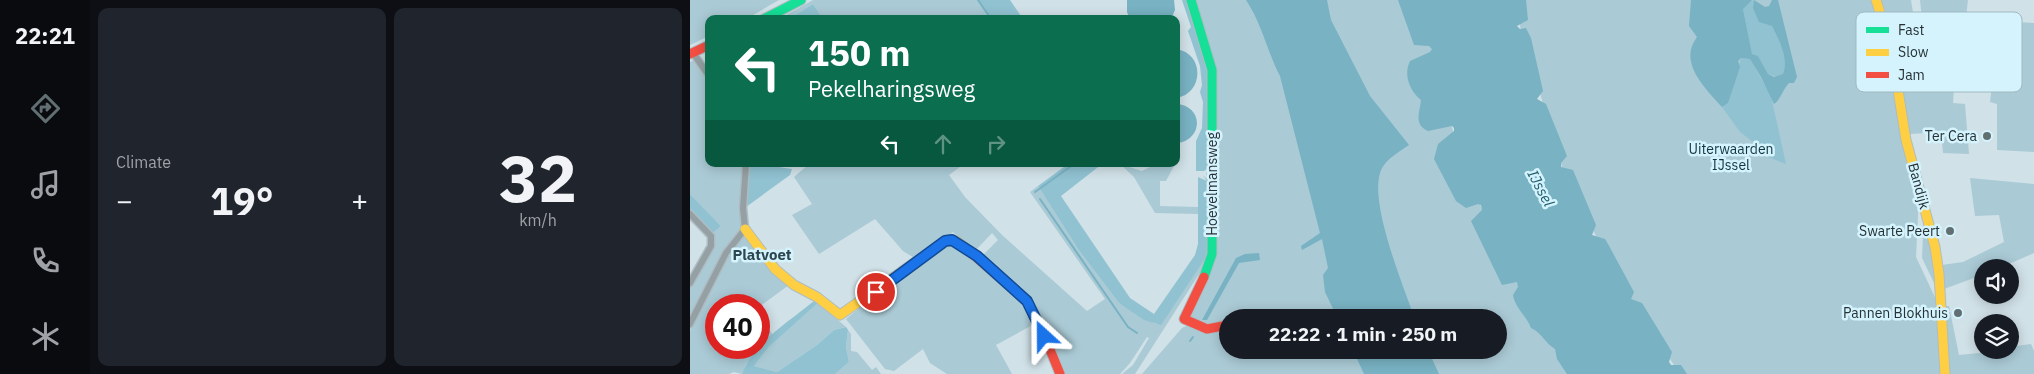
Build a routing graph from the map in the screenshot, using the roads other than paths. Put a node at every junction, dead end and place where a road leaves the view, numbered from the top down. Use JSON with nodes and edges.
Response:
{"nodes":[{"id":1,"x":793,"y":0,"type":"edge"},
{"id":2,"x":801,"y":0,"type":"edge"},
{"id":3,"x":1191,"y":0,"type":"edge"},
{"id":4,"x":1876,"y":0,"type":"edge"},
{"id":5,"x":781,"y":10,"type":"junction"},
{"id":6,"x":1880,"y":12,"type":"edge"},
{"id":7,"x":772,"y":15,"type":"edge"},
{"id":8,"x":705,"y":47,"type":"edge"},
{"id":9,"x":691,"y":53,"type":"edge"},
{"id":10,"x":705,"y":71,"type":"edge"},
{"id":11,"x":1898,"y":92,"type":"edge"},
{"id":12,"x":746,"y":167,"type":"edge"},
{"id":13,"x":690,"y":214,"type":"edge"},
{"id":14,"x":745,"y":229,"type":"junction"},
{"id":15,"x":690,"y":283,"type":"edge"},
{"id":16,"x":690,"y":324,"type":"edge"},
{"id":17,"x":1219,"y":327,"type":"edge"},
{"id":18,"x":1060,"y":374,"type":"edge"},
{"id":19,"x":1945,"y":374,"type":"edge"}],
"edges":[{"from":1,"to":5,"type":"street"},
{"from":2,"to":5,"type":"street"},
{"from":3,"to":17,"type":"street","name":"Hoevelmansweg"},
{"from":4,"to":6,"type":"street","name":"Bandijk"},
{"from":5,"to":7,"type":"street"},
{"from":8,"to":9,"type":"street"},
{"from":9,"to":10,"type":"street"},
{"from":11,"to":19,"type":"street","name":"Bandijk"},
{"from":12,"to":14,"type":"street"},
{"from":13,"to":15,"type":"street"},
{"from":14,"to":16,"type":"street"},
{"from":14,"to":18,"type":"street"}]}
